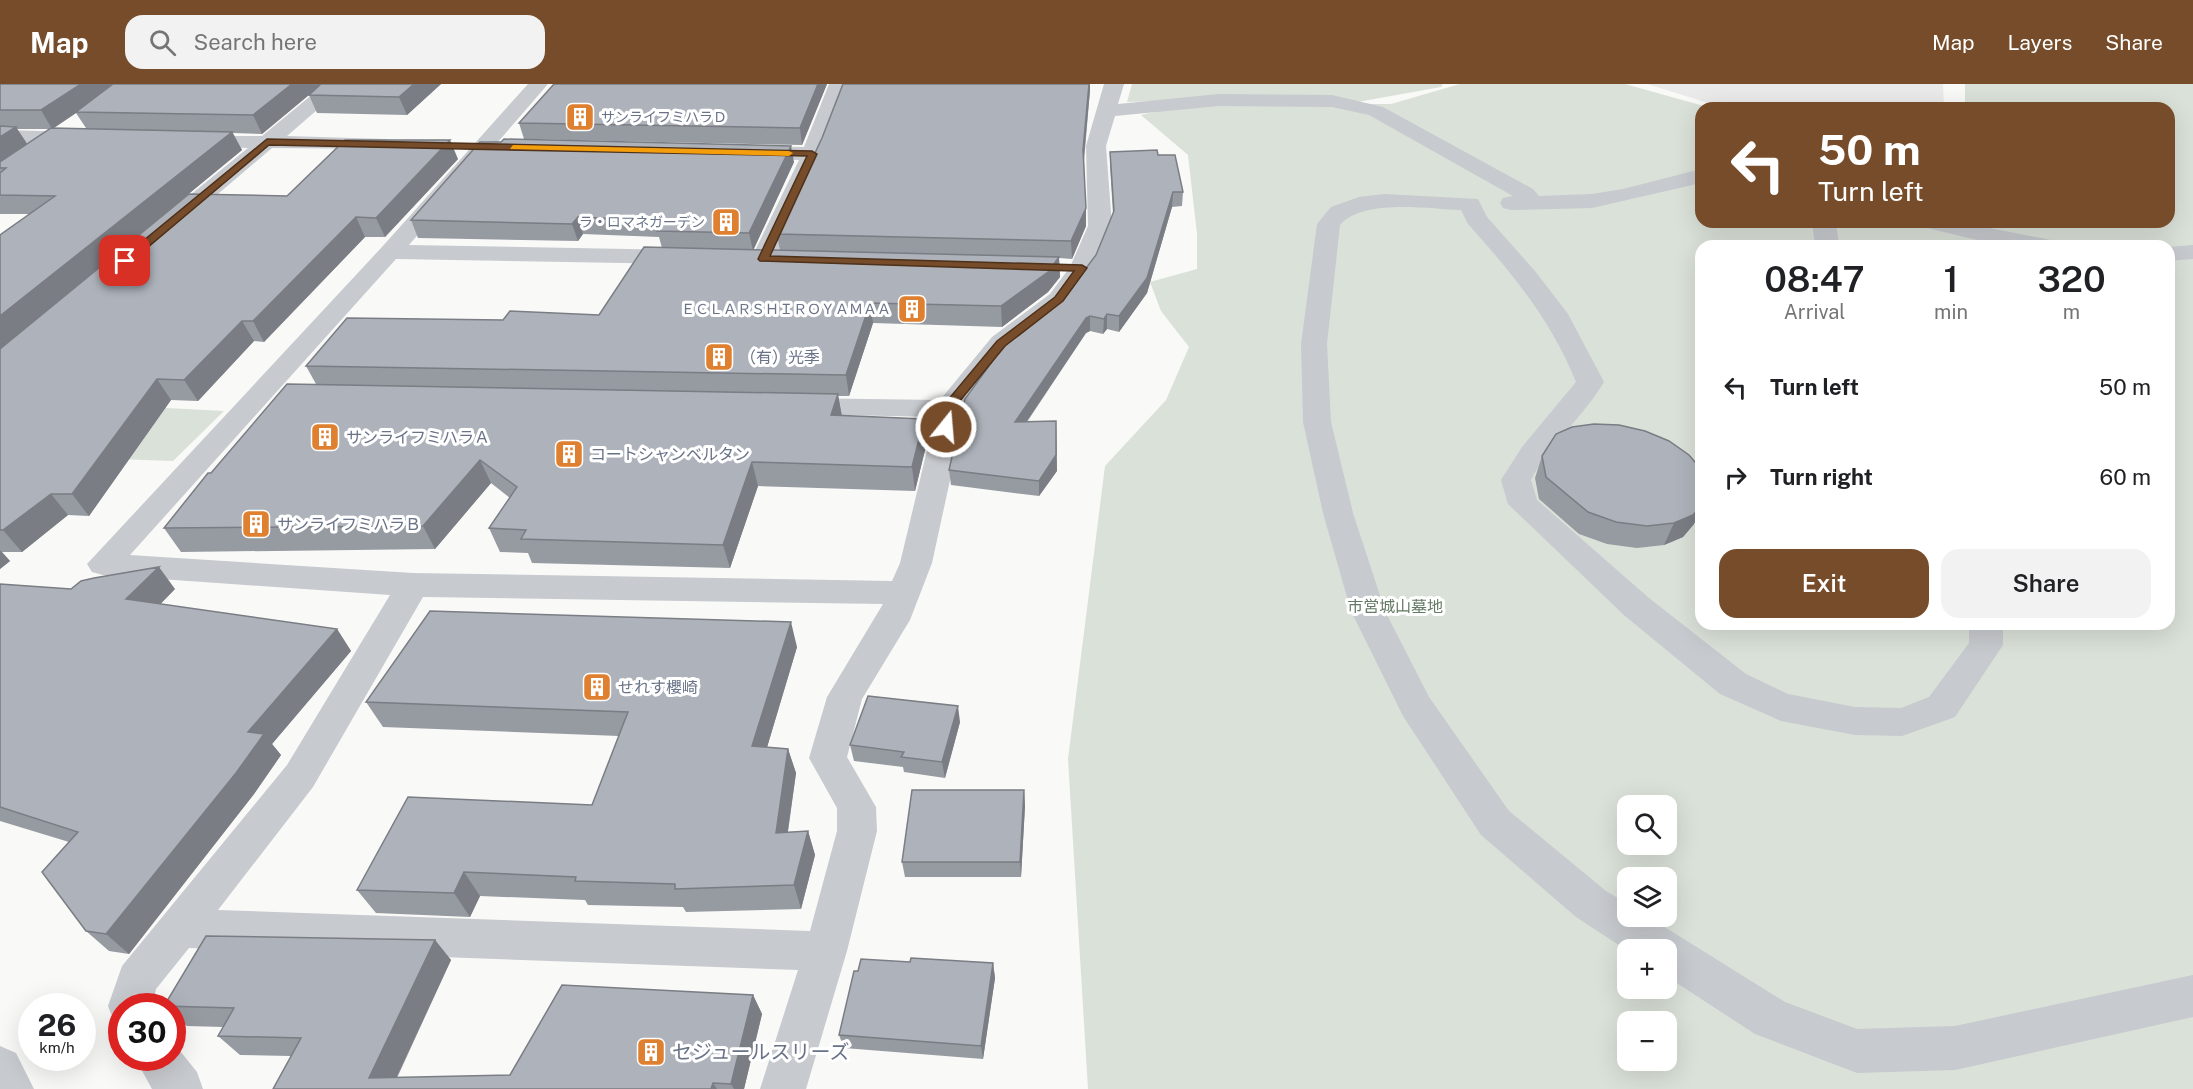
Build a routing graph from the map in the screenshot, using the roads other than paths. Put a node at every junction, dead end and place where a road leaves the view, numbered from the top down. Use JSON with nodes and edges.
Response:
{"nodes":[{"id":1,"x":337,"y":84,"type":"edge"},
{"id":2,"x":538,"y":84,"type":"edge"},
{"id":3,"x":839,"y":84,"type":"edge"},
{"id":4,"x":1114,"y":84,"type":"edge"},
{"id":5,"x":1107,"y":111,"type":"junction"},
{"id":6,"x":87,"y":117,"type":"edge"},
{"id":7,"x":0,"y":136,"type":"edge"},
{"id":8,"x":58,"y":137,"type":"junction"},
{"id":9,"x":105,"y":138,"type":"edge"},
{"id":10,"x":174,"y":140,"type":"edge"},
{"id":11,"x":267,"y":142,"type":"junction"},
{"id":12,"x":411,"y":145,"type":"edge"},
{"id":13,"x":459,"y":146,"type":"dead end"},
{"id":14,"x":483,"y":147,"type":"junction"},
{"id":15,"x":506,"y":147,"type":"edge"},
{"id":16,"x":730,"y":152,"type":"edge"},
{"id":17,"x":812,"y":154,"type":"junction"},
{"id":18,"x":29,"y":157,"type":"edge"},
{"id":19,"x":1695,"y":178,"type":"edge"},
{"id":20,"x":1533,"y":202,"type":"junction"},
{"id":21,"x":1470,"y":204,"type":"junction"},
{"id":22,"x":1955,"y":228,"type":"edge"},
{"id":23,"x":151,"y":239,"type":"edge"},
{"id":24,"x":2008,"y":240,"type":"edge"},
{"id":25,"x":390,"y":252,"type":"junction"},
{"id":26,"x":2193,"y":252,"type":"edge"},
{"id":27,"x":2175,"y":254,"type":"edge"},
{"id":28,"x":705,"y":258,"type":"edge"},
{"id":29,"x":764,"y":259,"type":"edge"},
{"id":30,"x":258,"y":396,"type":"junction"},
{"id":31,"x":293,"y":396,"type":"edge"},
{"id":32,"x":771,"y":406,"type":"edge"},
{"id":33,"x":951,"y":409,"type":"junction"},
{"id":34,"x":413,"y":585,"type":"junction"},
{"id":35,"x":903,"y":593,"type":"junction"},
{"id":36,"x":1986,"y":630,"type":"edge"},
{"id":37,"x":178,"y":928,"type":"junction"},
{"id":38,"x":1646,"y":939,"type":"edge"},
{"id":39,"x":826,"y":951,"type":"junction"},
{"id":40,"x":1677,"y":959,"type":"edge"},
{"id":41,"x":134,"y":993,"type":"edge"},
{"id":42,"x":2193,"y":996,"type":"edge"},
{"id":43,"x":0,"y":1069,"type":"edge"},
{"id":44,"x":167,"y":1071,"type":"edge"},
{"id":45,"x":11,"y":1089,"type":"edge"},
{"id":46,"x":180,"y":1089,"type":"edge"},
{"id":47,"x":783,"y":1089,"type":"edge"}],
"edges":[{"from":1,"to":11,"type":"street"},
{"from":2,"to":14,"type":"street"},
{"from":3,"to":17,"type":"street"},
{"from":4,"to":5,"type":"street"},
{"from":5,"to":20,"type":"street"},
{"from":5,"to":33,"type":"street"},
{"from":6,"to":8,"type":"street"},
{"from":7,"to":8,"type":"street"},
{"from":8,"to":9,"type":"street"},
{"from":8,"to":18,"type":"street"},
{"from":10,"to":11,"type":"street"},
{"from":11,"to":12,"type":"street"},
{"from":11,"to":23,"type":"street"},
{"from":13,"to":14,"type":"street"},
{"from":14,"to":15,"type":"street"},
{"from":14,"to":25,"type":"street"},
{"from":16,"to":17,"type":"street"},
{"from":17,"to":29,"type":"street"},
{"from":19,"to":20,"type":"street"},
{"from":20,"to":21,"type":"street"},
{"from":21,"to":36,"type":"street"},
{"from":21,"to":38,"type":"street"},
{"from":22,"to":24,"type":"street"},
{"from":25,"to":28,"type":"street"},
{"from":25,"to":30,"type":"street"},
{"from":26,"to":27,"type":"street"},
{"from":30,"to":31,"type":"street"},
{"from":30,"to":34,"type":"street"},
{"from":32,"to":33,"type":"street"},
{"from":33,"to":35,"type":"street"},
{"from":34,"to":35,"type":"street"},
{"from":34,"to":37,"type":"street"},
{"from":35,"to":39,"type":"street"},
{"from":37,"to":39,"type":"street"},
{"from":37,"to":41,"type":"street"},
{"from":39,"to":47,"type":"street"},
{"from":40,"to":42,"type":"street"},
{"from":43,"to":45,"type":"street"},
{"from":44,"to":46,"type":"street"}]}
